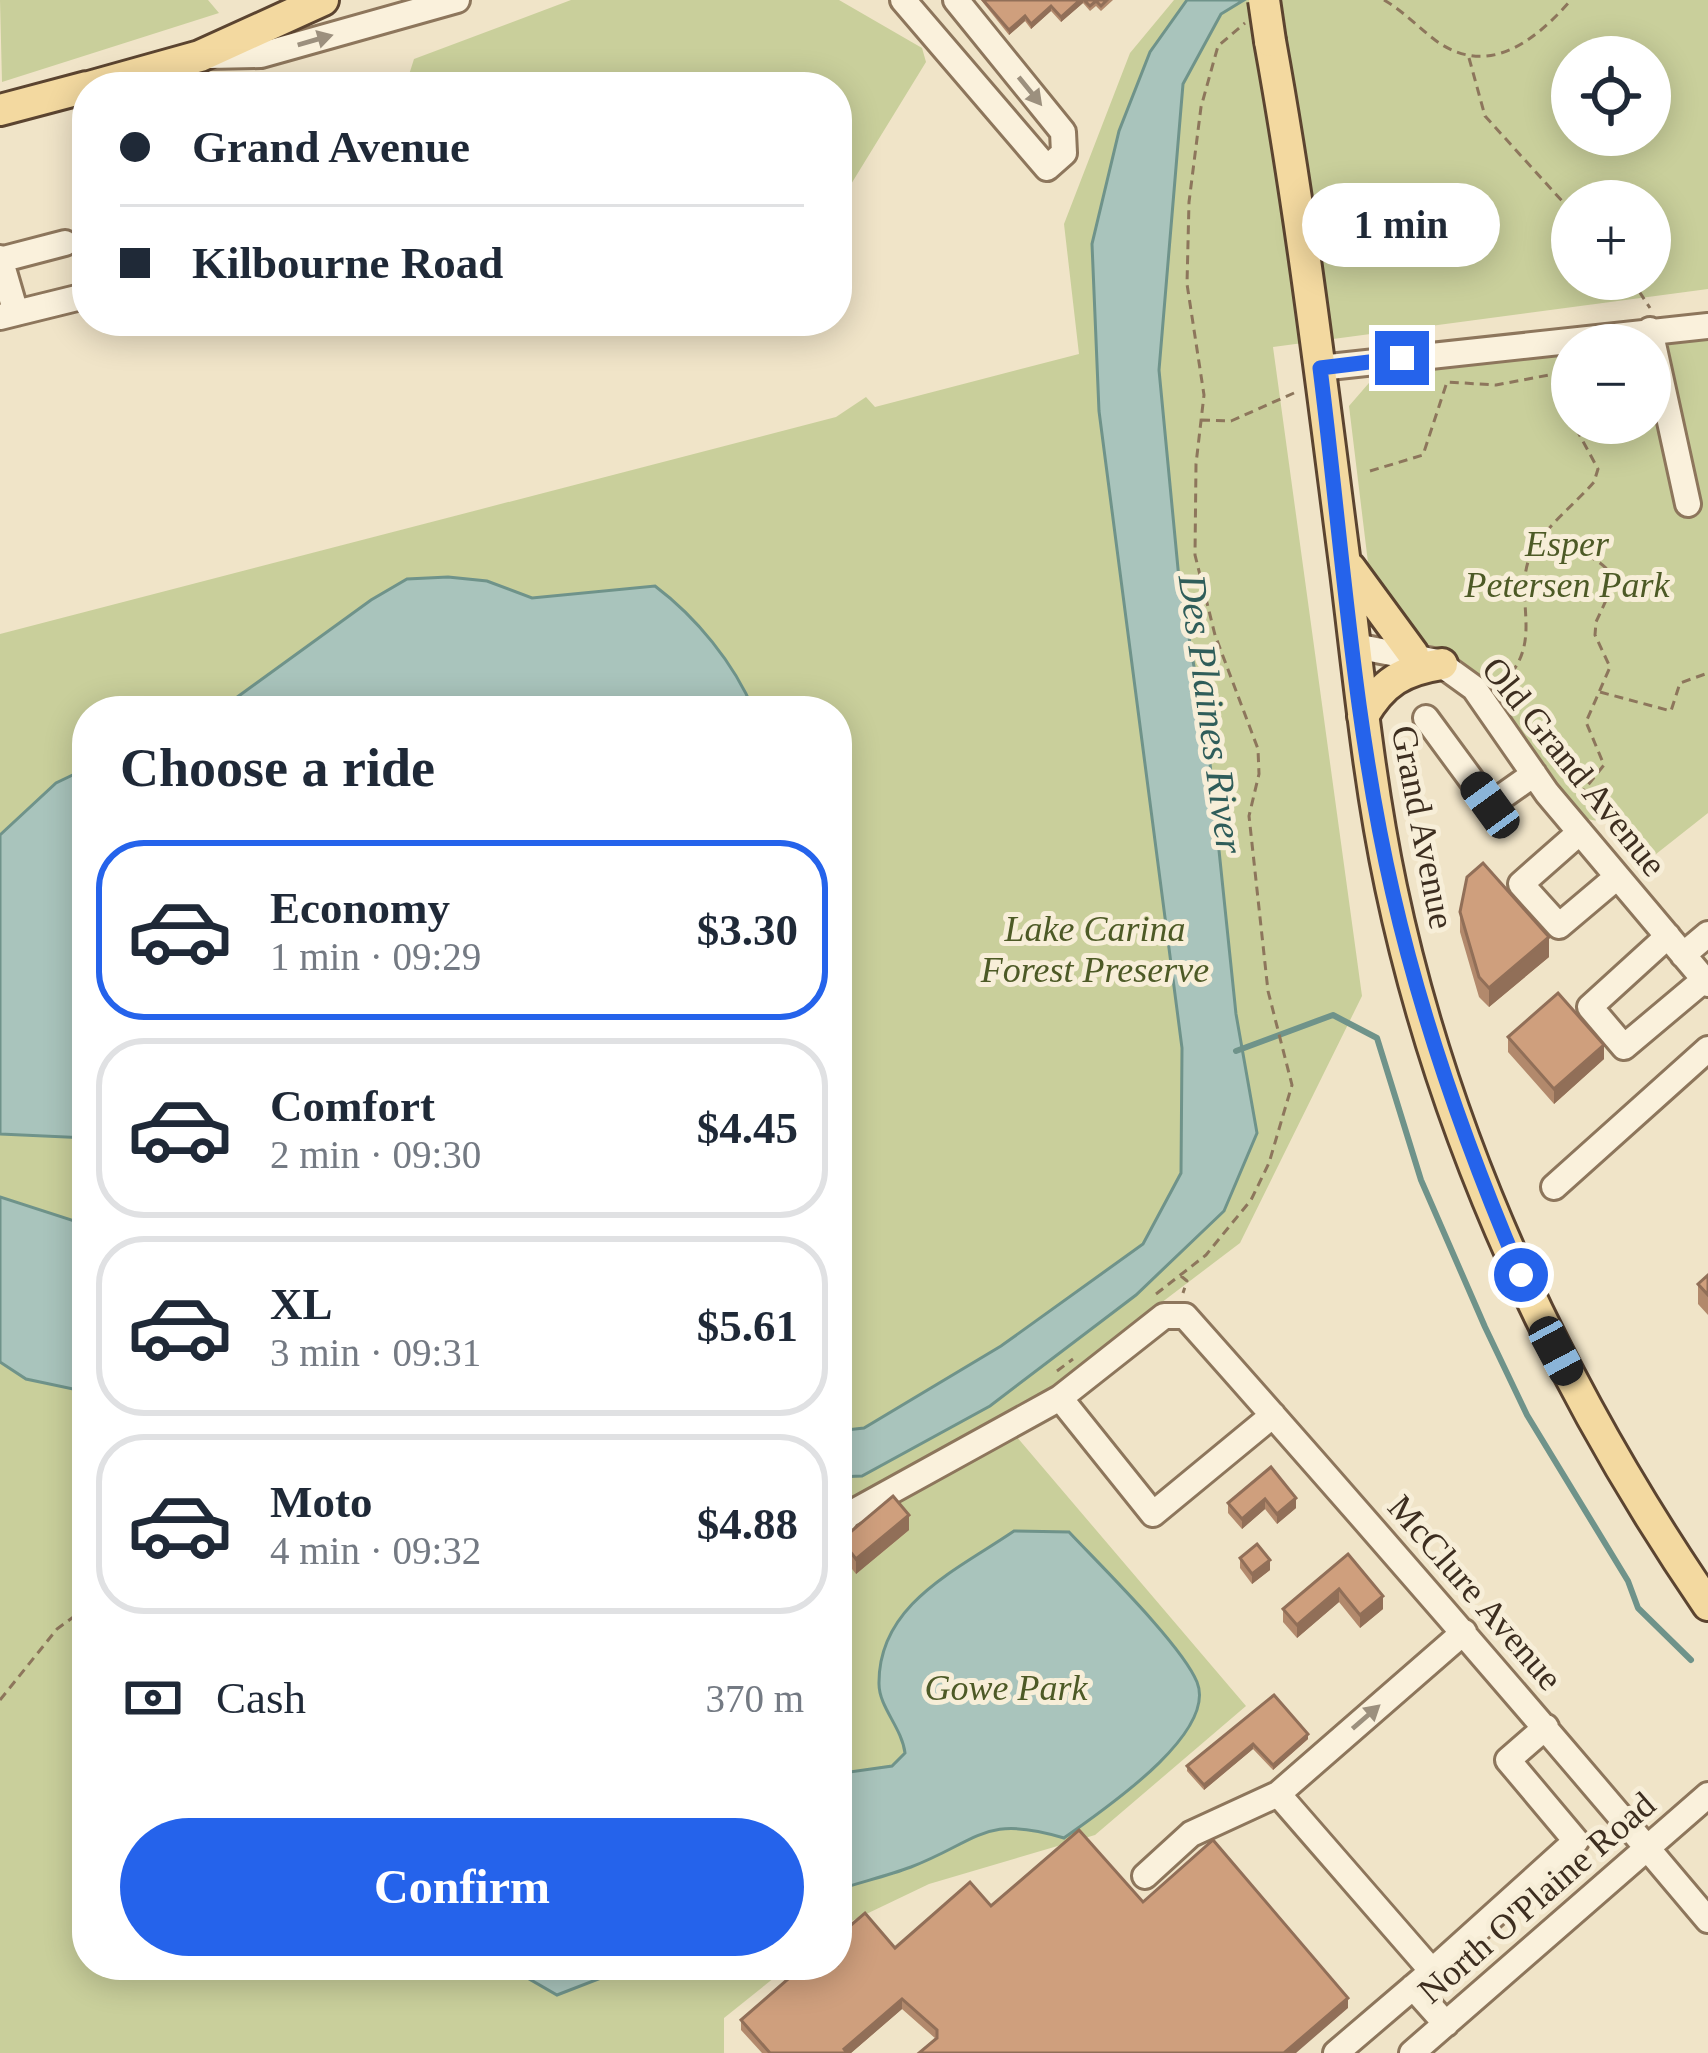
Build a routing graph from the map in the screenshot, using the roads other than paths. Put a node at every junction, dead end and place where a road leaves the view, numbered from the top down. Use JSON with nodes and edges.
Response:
{"nodes":[{"id":1,"x":322,"y":0,"type":"edge"},
{"id":2,"x":458,"y":0,"type":"edge"},
{"id":3,"x":903,"y":0,"type":"edge"},
{"id":4,"x":956,"y":0,"type":"edge"},
{"id":5,"x":1264,"y":0,"type":"edge"},
{"id":6,"x":200,"y":56,"type":"junction"},
{"id":7,"x":142,"y":72,"type":"edge"},
{"id":8,"x":72,"y":91,"type":"edge"},
{"id":9,"x":0,"y":110,"type":"edge"},
{"id":10,"x":65,"y":243,"type":"dead end"},
{"id":11,"x":0,"y":259,"type":"edge"},
{"id":12,"x":72,"y":299,"type":"edge"},
{"id":13,"x":8,"y":315,"type":"edge"},
{"id":14,"x":1708,"y":326,"type":"edge"},
{"id":15,"x":1671,"y":329,"type":"edge"},
{"id":16,"x":1551,"y":342,"type":"edge"},
{"id":17,"x":1320,"y":368,"type":"junction"},
{"id":18,"x":1671,"y":409,"type":"edge"},
{"id":19,"x":1688,"y":504,"type":"dead end"},
{"id":20,"x":1344,"y":558,"type":"junction"},
{"id":21,"x":1355,"y":646,"type":"junction"},
{"id":22,"x":1427,"y":659,"type":"junction"},
{"id":23,"x":1363,"y":716,"type":"junction"},
{"id":24,"x":1426,"y":718,"type":"dead end"},
{"id":25,"x":1534,"y":774,"type":"junction"},
{"id":26,"x":1580,"y":832,"type":"junction"},
{"id":27,"x":1617,"y":877,"type":"junction"},
{"id":28,"x":1708,"y":934,"type":"edge"},
{"id":29,"x":1676,"y":945,"type":"junction"},
{"id":30,"x":1706,"y":981,"type":"edge"},
{"id":31,"x":1708,"y":1049,"type":"edge"},
{"id":32,"x":1553,"y":1187,"type":"dead end"},
{"id":33,"x":1054,"y":1388,"type":"junction"},
{"id":34,"x":1273,"y":1414,"type":"junction"},
{"id":35,"x":852,"y":1513,"type":"edge"},
{"id":36,"x":1708,"y":1605,"type":"edge"},
{"id":37,"x":1464,"y":1632,"type":"junction"},
{"id":38,"x":1546,"y":1727,"type":"junction"},
{"id":39,"x":1278,"y":1794,"type":"junction"},
{"id":40,"x":1708,"y":1795,"type":"edge"},
{"id":41,"x":1648,"y":1848,"type":"junction"},
{"id":42,"x":1144,"y":1876,"type":"dead end"},
{"id":43,"x":1708,"y":1920,"type":"edge"},
{"id":44,"x":1422,"y":1979,"type":"junction"},
{"id":45,"x":1446,"y":2024,"type":"junction"},
{"id":46,"x":1336,"y":2053,"type":"edge"},
{"id":47,"x":1412,"y":2053,"type":"edge"}],
"edges":[{"from":1,"to":6,"type":"main road"},
{"from":6,"to":2,"type":"street","one_way":true},
{"from":4,"to":3,"type":"street","one_way":true},
{"from":5,"to":17,"type":"main road","name":"Grand Avenue","bridge":true},
{"from":6,"to":7,"type":"main road"},
{"from":8,"to":9,"type":"main road"},
{"from":10,"to":11,"type":"street"},
{"from":11,"to":13,"type":"street"},
{"from":12,"to":13,"type":"street"},
{"from":14,"to":15,"type":"street"},
{"from":16,"to":17,"type":"street"},
{"from":17,"to":20,"type":"main road","name":"Grand Avenue"},
{"from":18,"to":19,"type":"street"},
{"from":20,"to":21,"type":"main road","name":"Grand Avenue"},
{"from":20,"to":22,"type":"main road"},
{"from":21,"to":22,"type":"street"},
{"from":21,"to":23,"type":"main road","name":"Grand Avenue"},
{"from":22,"to":23,"type":"main road"},
{"from":22,"to":25,"type":"street","name":"Old Grand Avenue"},
{"from":23,"to":36,"type":"main road","name":"Grand Avenue"},
{"from":24,"to":25,"type":"street"},
{"from":25,"to":26,"type":"street","name":"Old Grand Avenue"},
{"from":26,"to":27,"type":"street","name":"Old Grand Avenue"},
{"from":26,"to":27,"type":"street"},
{"from":27,"to":29,"type":"street","name":"Old Grand Avenue"},
{"from":28,"to":29,"type":"street"},
{"from":29,"to":30,"type":"street","name":"Old Grand Avenue"},
{"from":29,"to":30,"type":"street"},
{"from":31,"to":32,"type":"street"},
{"from":33,"to":34,"type":"street","name":"McClure Avenue"},
{"from":33,"to":34,"type":"street"},
{"from":33,"to":35,"type":"street"},
{"from":34,"to":37,"type":"street","name":"McClure Avenue"},
{"from":37,"to":38,"type":"street","name":"McClure Avenue"},
{"from":39,"to":37,"type":"street","one_way":true},
{"from":38,"to":41,"type":"street","name":"McClure Avenue"},
{"from":38,"to":44,"type":"street"},
{"from":39,"to":42,"type":"street"},
{"from":39,"to":44,"type":"street"},
{"from":40,"to":41,"type":"street","name":"North O'Plaine Road"},
{"from":41,"to":43,"type":"street","name":"McClure Avenue"},
{"from":41,"to":45,"type":"street","name":"North O'Plaine Road"},
{"from":44,"to":45,"type":"street"},
{"from":44,"to":46,"type":"street"},
{"from":45,"to":47,"type":"street","name":"North O'Plaine Road"}]}
